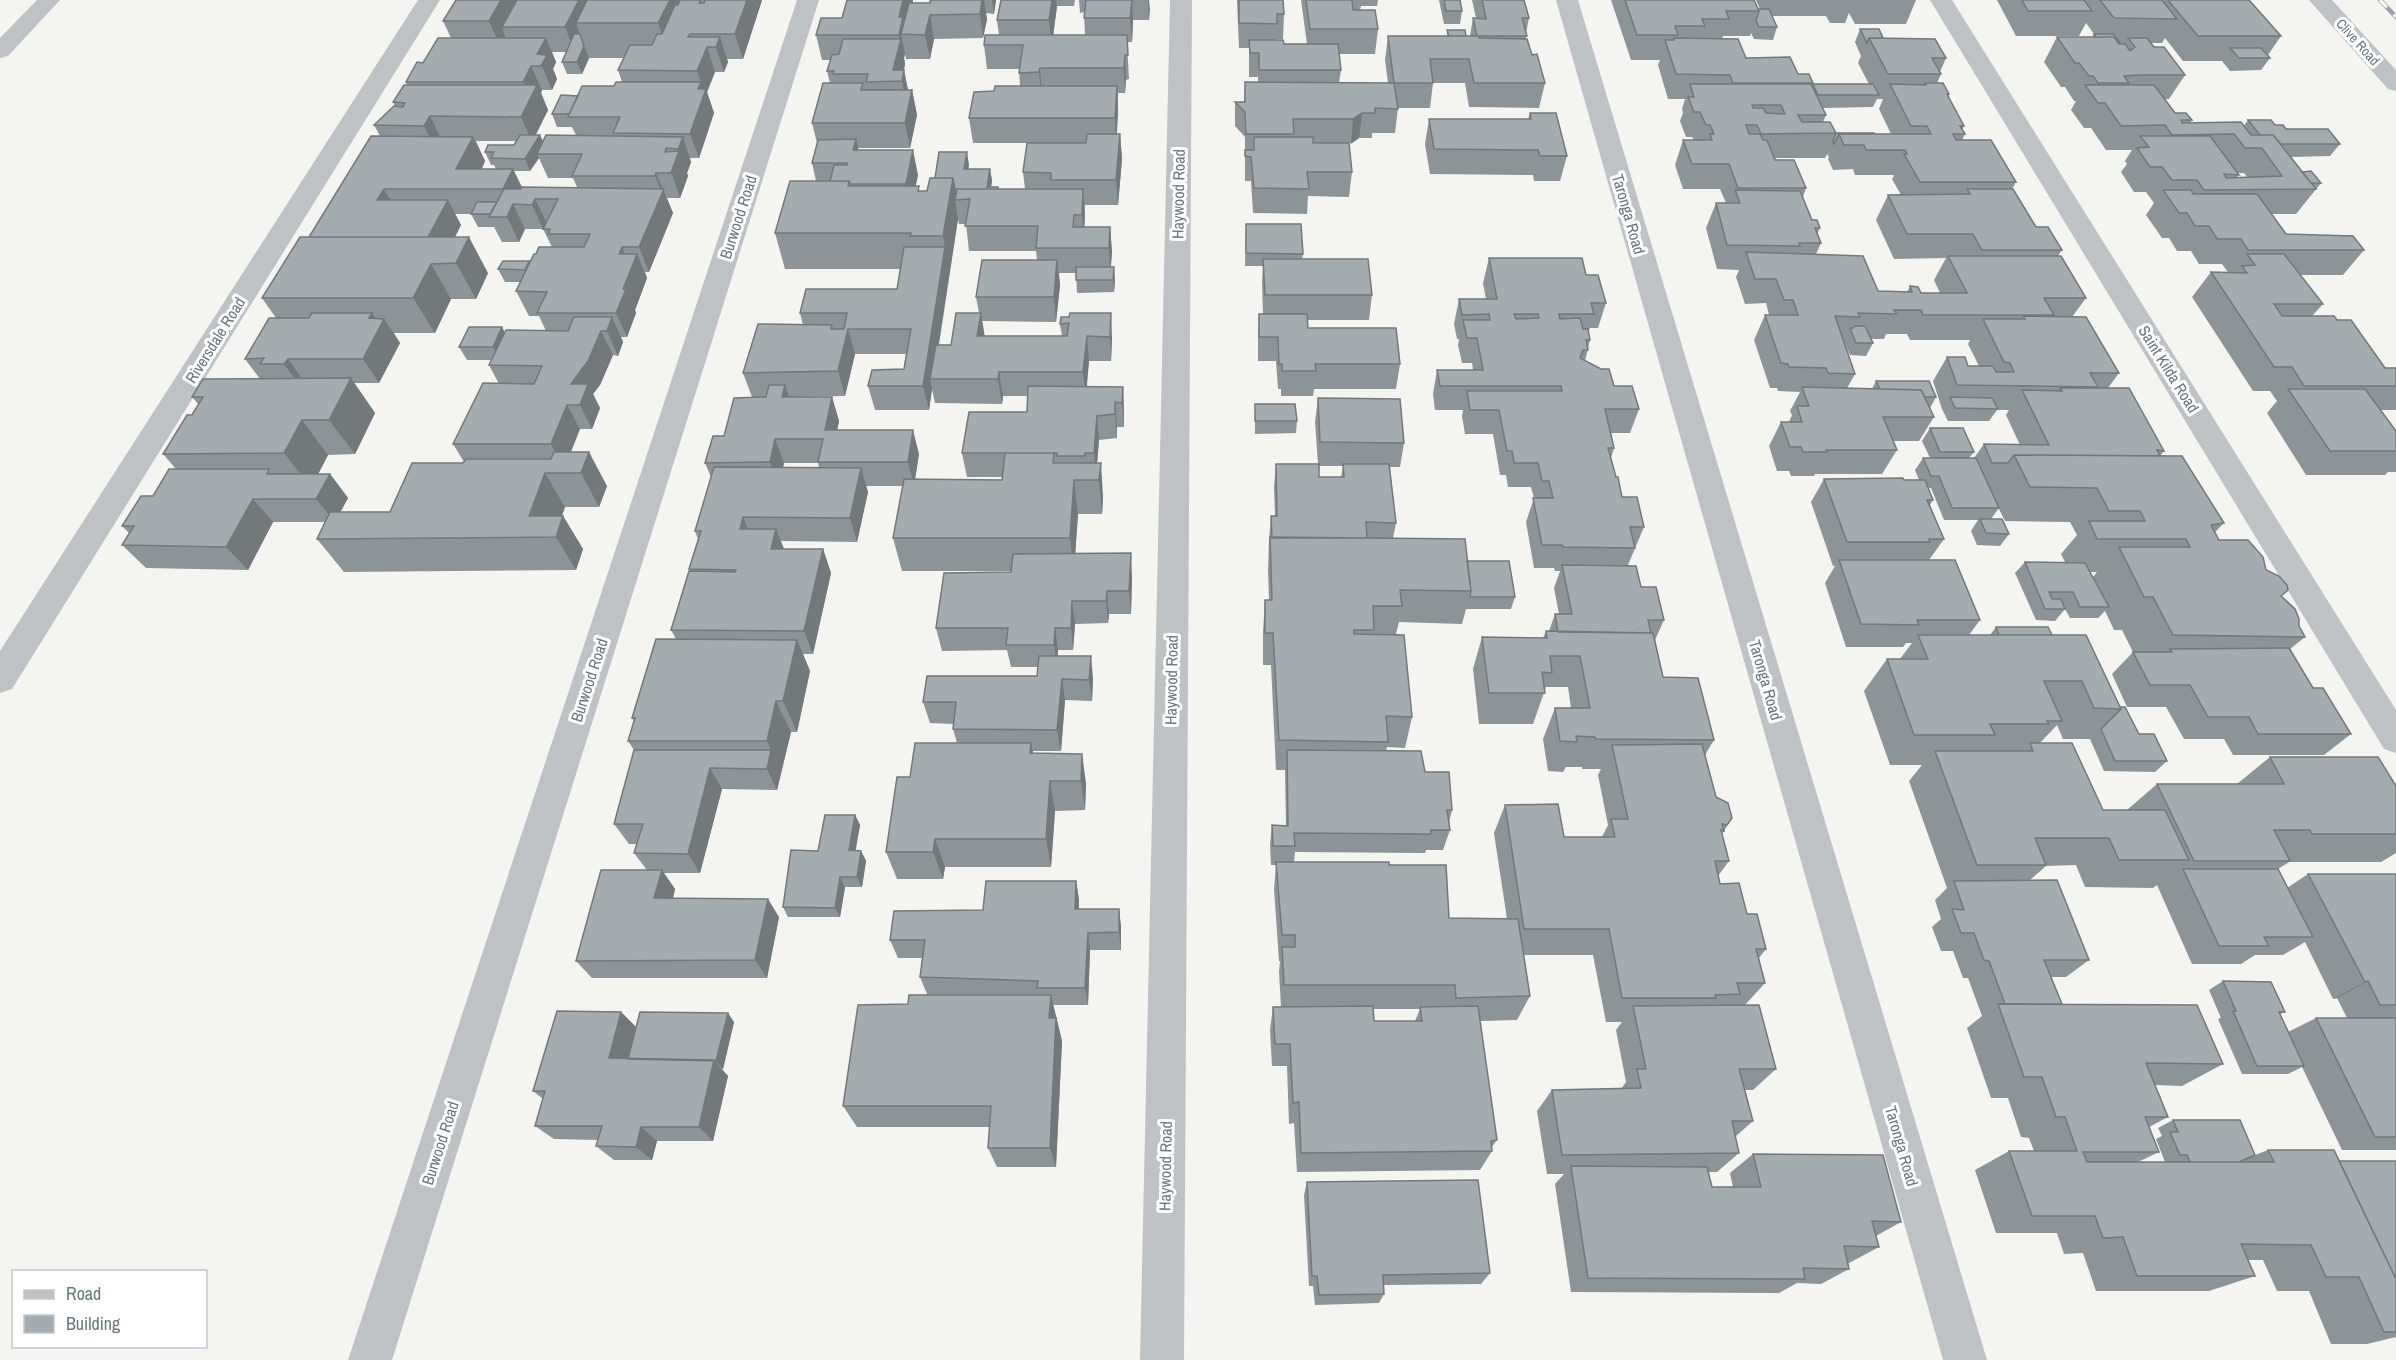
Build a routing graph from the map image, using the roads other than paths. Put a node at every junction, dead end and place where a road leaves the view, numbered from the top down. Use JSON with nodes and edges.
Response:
{"nodes":[{"id":1,"x":49,"y":0,"type":"edge"},
{"id":2,"x":429,"y":0,"type":"edge"},
{"id":3,"x":808,"y":0,"type":"edge"},
{"id":4,"x":1181,"y":0,"type":"edge"},
{"id":5,"x":1567,"y":0,"type":"edge"},
{"id":6,"x":1941,"y":0,"type":"edge"},
{"id":7,"x":2320,"y":0,"type":"edge"},
{"id":8,"x":0,"y":51,"type":"edge"},
{"id":9,"x":2396,"y":84,"type":"edge"},
{"id":10,"x":0,"y":679,"type":"edge"},
{"id":11,"x":2396,"y":739,"type":"edge"},
{"id":12,"x":370,"y":1360,"type":"edge"},
{"id":13,"x":1162,"y":1360,"type":"edge"},
{"id":14,"x":1965,"y":1360,"type":"edge"}],
"edges":[{"from":1,"to":8,"type":"street"},
{"from":2,"to":10,"type":"street","name":"Riversdale Road"},
{"from":3,"to":12,"type":"street","name":"Burwood Road"},
{"from":4,"to":13,"type":"street","name":"Haywood Road"},
{"from":5,"to":14,"type":"street","name":"Taronga Road"},
{"from":6,"to":11,"type":"street","name":"Saint Kilda Road"},
{"from":7,"to":9,"type":"street","name":"Clive Road"}]}
